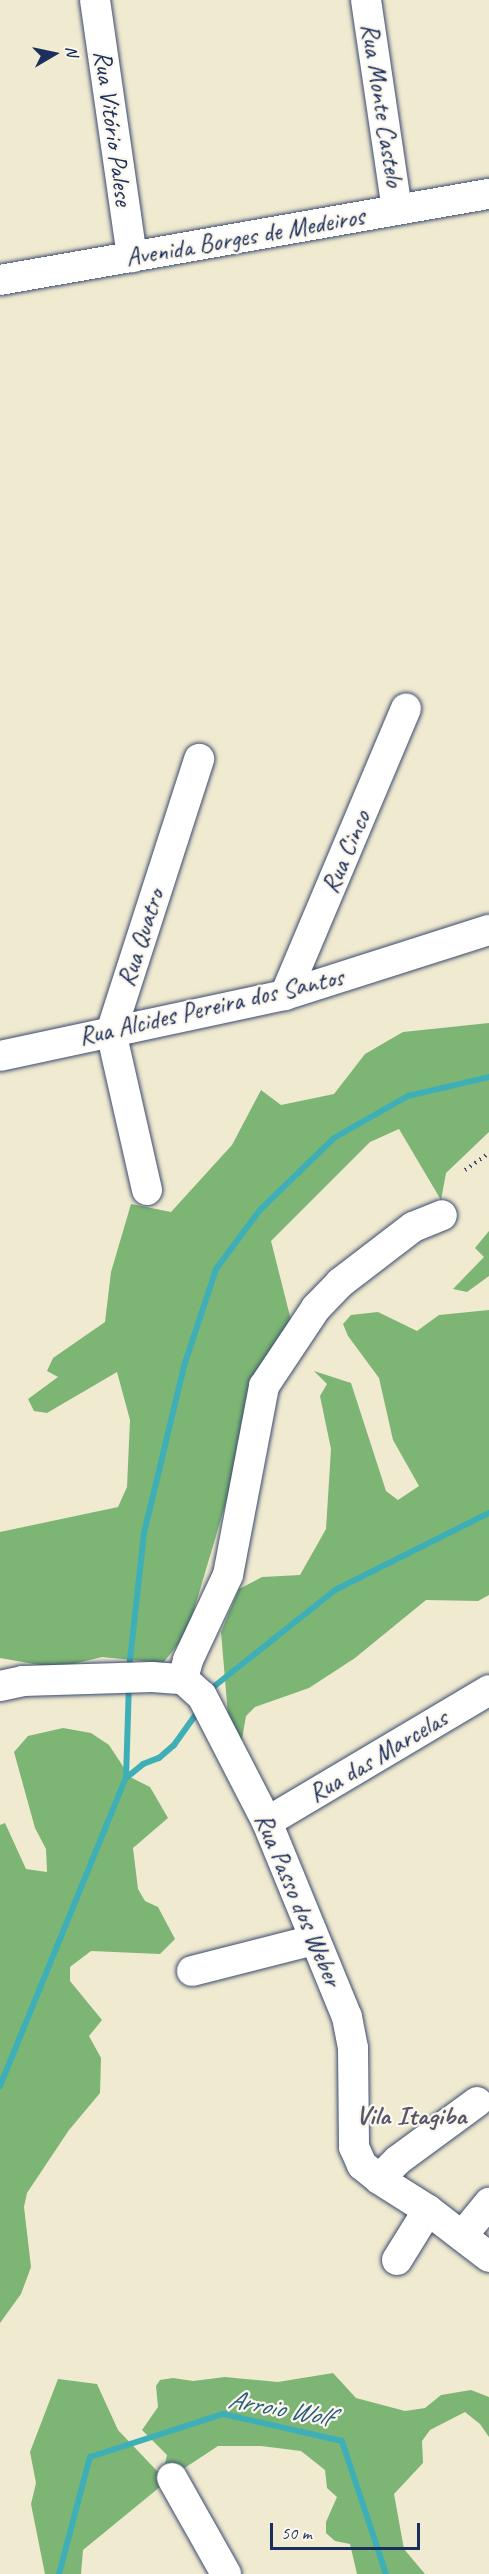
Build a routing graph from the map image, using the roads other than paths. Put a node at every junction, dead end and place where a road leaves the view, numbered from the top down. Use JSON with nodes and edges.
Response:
{"nodes":[{"id":1,"x":94,"y":0,"type":"edge"},
{"id":2,"x":366,"y":0,"type":"edge"},
{"id":3,"x":489,"y":194,"type":"edge"},
{"id":4,"x":397,"y":210,"type":"junction"},
{"id":5,"x":132,"y":257,"type":"junction"},
{"id":6,"x":0,"y":280,"type":"edge"},
{"id":7,"x":406,"y":709,"type":"dead end"},
{"id":8,"x":199,"y":759,"type":"dead end"},
{"id":9,"x":489,"y":930,"type":"edge"},
{"id":10,"x":285,"y":994,"type":"junction"},
{"id":11,"x":111,"y":1032,"type":"junction"},
{"id":12,"x":0,"y":1056,"type":"edge"},
{"id":13,"x":147,"y":1190,"type":"dead end"},
{"id":14,"x":442,"y":1215,"type":"dead end"},
{"id":15,"x":183,"y":1679,"type":"junction"},
{"id":16,"x":0,"y":1686,"type":"edge"},
{"id":17,"x":489,"y":1690,"type":"edge"},
{"id":18,"x":267,"y":1822,"type":"junction"},
{"id":19,"x":314,"y":1940,"type":"junction"},
{"id":20,"x":192,"y":1971,"type":"dead end"},
{"id":21,"x":477,"y":2102,"type":"dead end"},
{"id":22,"x":379,"y":2179,"type":"junction"},
{"id":23,"x":489,"y":2203,"type":"edge"},
{"id":24,"x":428,"y":2210,"type":"junction"},
{"id":25,"x":462,"y":2236,"type":"junction"},
{"id":26,"x":489,"y":2257,"type":"edge"},
{"id":27,"x":397,"y":2260,"type":"dead end"},
{"id":28,"x":172,"y":2478,"type":"dead end"},
{"id":29,"x":226,"y":2574,"type":"edge"}],
"edges":[{"from":1,"to":5,"type":"street","name":"Rua Vitório Palese"},
{"from":2,"to":4,"type":"street","name":"Rua Monte Castelo"},
{"from":3,"to":4,"type":"street","name":"Avenida Borges de Medeiros"},
{"from":4,"to":5,"type":"street","name":"Avenida Borges de Medeiros"},
{"from":5,"to":6,"type":"street","name":"Avenida Borges de Medeiros"},
{"from":7,"to":10,"type":"street","name":"Rua Cinco"},
{"from":8,"to":11,"type":"street","name":"Rua Quatro"},
{"from":9,"to":10,"type":"street","name":"Rua Alcides Pereira dos Santos"},
{"from":10,"to":11,"type":"street","name":"Rua Alcides Pereira dos Santos"},
{"from":11,"to":12,"type":"street","name":"Rua Alcides Pereira dos Santos"},
{"from":11,"to":13,"type":"street"},
{"from":14,"to":15,"type":"street"},
{"from":15,"to":16,"type":"street"},
{"from":15,"to":18,"type":"street","name":"Rua Passo dos Weber"},
{"from":17,"to":18,"type":"street","name":"Rua das Marcelas"},
{"from":18,"to":19,"type":"street","name":"Rua Passo dos Weber"},
{"from":19,"to":20,"type":"street"},
{"from":19,"to":22,"type":"street","name":"Rua Passo dos Weber"},
{"from":21,"to":22,"type":"street"},
{"from":22,"to":24,"type":"street","name":"Rua Passo dos Weber"},
{"from":23,"to":25,"type":"street"},
{"from":24,"to":25,"type":"street","name":"Rua Passo dos Weber"},
{"from":24,"to":27,"type":"street"},
{"from":25,"to":26,"type":"street","name":"Rua Passo dos Weber"},
{"from":28,"to":29,"type":"street"}]}
